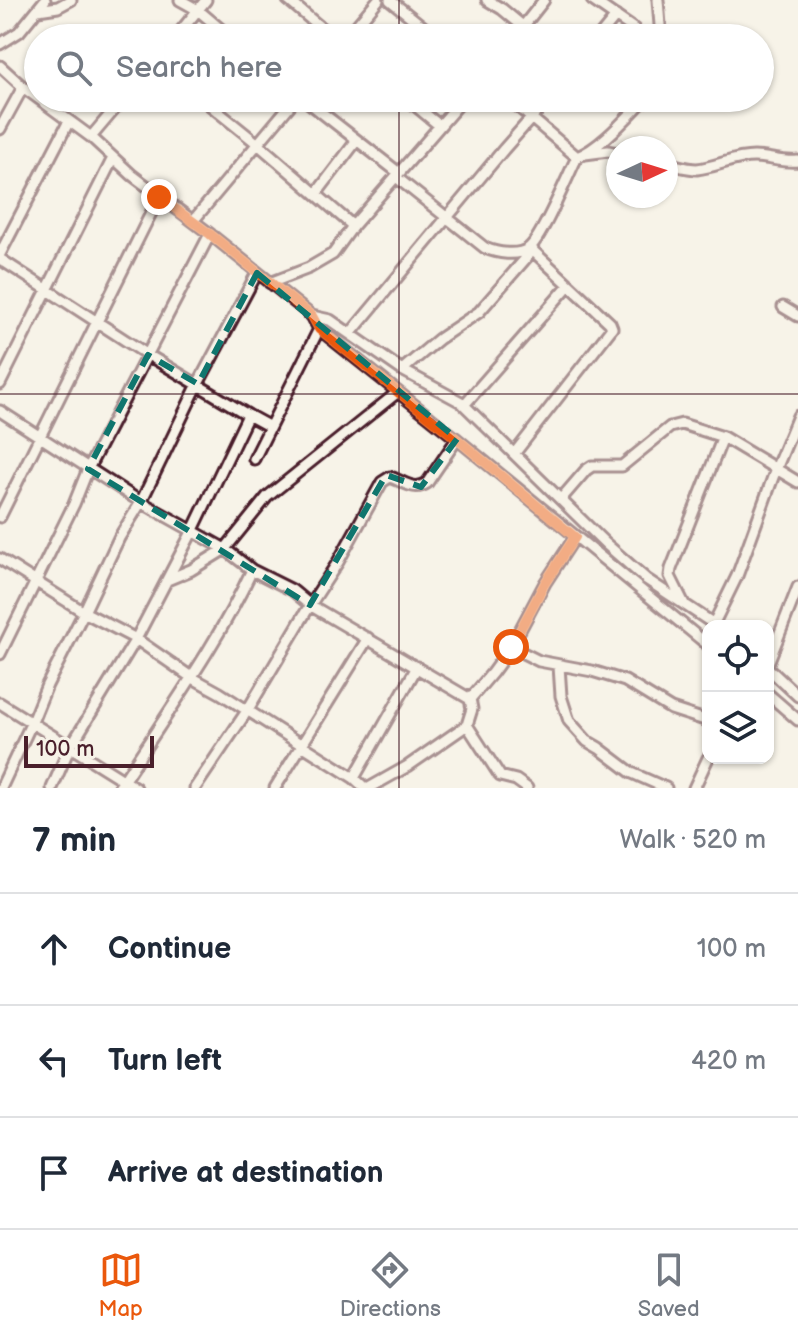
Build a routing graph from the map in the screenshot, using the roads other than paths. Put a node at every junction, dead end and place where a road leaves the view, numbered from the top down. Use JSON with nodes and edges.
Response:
{"nodes":[{"id":1,"x":45,"y":0,"type":"edge"},
{"id":2,"x":71,"y":0,"type":"edge"},
{"id":3,"x":180,"y":0,"type":"edge"},
{"id":4,"x":206,"y":0,"type":"edge"},
{"id":5,"x":288,"y":0,"type":"edge"},
{"id":6,"x":378,"y":0,"type":"edge"},
{"id":7,"x":390,"y":0,"type":"edge"},
{"id":8,"x":487,"y":0,"type":"edge"},
{"id":9,"x":544,"y":0,"type":"edge"},
{"id":10,"x":592,"y":0,"type":"edge"},
{"id":11,"x":658,"y":0,"type":"edge"},
{"id":12,"x":38,"y":10,"type":"junction"},
{"id":13,"x":198,"y":10,"type":"junction"},
{"id":14,"x":616,"y":16,"type":"junction"},
{"id":15,"x":26,"y":24,"type":"edge"},
{"id":16,"x":186,"y":24,"type":"edge"},
{"id":17,"x":214,"y":24,"type":"edge"},
{"id":18,"x":316,"y":24,"type":"edge"},
{"id":19,"x":358,"y":24,"type":"edge"},
{"id":20,"x":420,"y":24,"type":"edge"},
{"id":21,"x":520,"y":24,"type":"edge"},
{"id":22,"x":525,"y":24,"type":"edge"},
{"id":23,"x":609,"y":24,"type":"edge"},
{"id":24,"x":627,"y":24,"type":"edge"},
{"id":25,"x":660,"y":24,"type":"edge"},
{"id":26,"x":24,"y":26,"type":"edge"},
{"id":27,"x":0,"y":44,"type":"edge"},
{"id":28,"x":0,"y":66,"type":"edge"},
{"id":29,"x":23,"y":87,"type":"joint"},
{"id":30,"x":57,"y":112,"type":"edge"},
{"id":31,"x":112,"y":112,"type":"edge"},
{"id":32,"x":218,"y":112,"type":"edge"},
{"id":33,"x":284,"y":112,"type":"edge"},
{"id":34,"x":321,"y":112,"type":"edge"},
{"id":35,"x":423,"y":112,"type":"edge"},
{"id":36,"x":452,"y":112,"type":"edge"},
{"id":37,"x":524,"y":112,"type":"edge"},
{"id":38,"x":538,"y":112,"type":"edge"},
{"id":39,"x":632,"y":112,"type":"edge"},
{"id":40,"x":532,"y":119,"type":"junction"},
{"id":41,"x":69,"y":121,"type":"junction"},
{"id":42,"x":440,"y":126,"type":"junction"},
{"id":43,"x":0,"y":129,"type":"edge"},
{"id":44,"x":91,"y":137,"type":"junction"},
{"id":45,"x":357,"y":140,"type":"junction"},
{"id":46,"x":258,"y":144,"type":"junction"},
{"id":47,"x":606,"y":151,"type":"edge"},
{"id":48,"x":581,"y":156,"type":"junction"},
{"id":49,"x":113,"y":158,"type":"junction"},
{"id":50,"x":798,"y":161,"type":"edge"},
{"id":51,"x":678,"y":166,"type":"edge"},
{"id":52,"x":398,"y":175,"type":"junction"},
{"id":53,"x":316,"y":194,"type":"junction"},
{"id":54,"x":159,"y":197,"type":"junction"},
{"id":55,"x":447,"y":218,"type":"junction"},
{"id":56,"x":193,"y":221,"type":"junction"},
{"id":57,"x":353,"y":226,"type":"junction"},
{"id":58,"x":210,"y":234,"type":"junction"},
{"id":59,"x":531,"y":249,"type":"junction"},
{"id":60,"x":0,"y":257,"type":"edge"},
{"id":61,"x":257,"y":273,"type":"junction"},
{"id":62,"x":270,"y":283,"type":"junction"},
{"id":63,"x":569,"y":285,"type":"junction"},
{"id":64,"x":48,"y":289,"type":"junction"},
{"id":65,"x":783,"y":307,"type":"dead end"},
{"id":66,"x":312,"y":316,"type":"junction"},
{"id":67,"x":798,"y":316,"type":"edge"},
{"id":68,"x":96,"y":322,"type":"junction"},
{"id":69,"x":319,"y":329,"type":"junction"},
{"id":70,"x":350,"y":334,"type":"junction"},
{"id":71,"x":148,"y":355,"type":"junction"},
{"id":72,"x":402,"y":370,"type":"junction"},
{"id":73,"x":0,"y":384,"type":"edge"},
{"id":74,"x":198,"y":384,"type":"junction"},
{"id":75,"x":398,"y":392,"type":"junction"},
{"id":76,"x":464,"y":405,"type":"junction"},
{"id":77,"x":0,"y":411,"type":"edge"},
{"id":78,"x":248,"y":415,"type":"junction"},
{"id":79,"x":798,"y":416,"type":"edge"},
{"id":80,"x":270,"y":427,"type":"junction"},
{"id":81,"x":40,"y":437,"type":"junction"},
{"id":82,"x":723,"y":437,"type":"junction"},
{"id":83,"x":457,"y":439,"type":"junction"},
{"id":84,"x":514,"y":454,"type":"junction"},
{"id":85,"x":254,"y":459,"type":"dead end"},
{"id":86,"x":88,"y":469,"type":"junction"},
{"id":87,"x":776,"y":469,"type":"junction"},
{"id":88,"x":798,"y":482,"type":"edge"},
{"id":89,"x":0,"y":485,"type":"edge"},
{"id":90,"x":11,"y":492,"type":"junction"},
{"id":91,"x":561,"y":499,"type":"junction"},
{"id":92,"x":141,"y":502,"type":"junction"},
{"id":93,"x":0,"y":517,"type":"edge"},
{"id":94,"x":192,"y":532,"type":"junction"},
{"id":95,"x":575,"y":537,"type":"junction"},
{"id":96,"x":225,"y":549,"type":"junction"},
{"id":97,"x":0,"y":559,"type":"edge"},
{"id":98,"x":252,"y":570,"type":"junction"},
{"id":99,"x":166,"y":581,"type":"junction"},
{"id":100,"x":36,"y":582,"type":"junction"},
{"id":101,"x":798,"y":587,"type":"edge"},
{"id":102,"x":796,"y":598,"type":"edge"},
{"id":103,"x":310,"y":605,"type":"junction"},
{"id":104,"x":686,"y":606,"type":"junction"},
{"id":105,"x":84,"y":612,"type":"junction"},
{"id":106,"x":707,"y":620,"type":"edge"},
{"id":107,"x":717,"y":620,"type":"edge"},
{"id":108,"x":368,"y":638,"type":"junction"},
{"id":109,"x":136,"y":639,"type":"junction"},
{"id":110,"x":702,"y":640,"type":"edge"},
{"id":111,"x":511,"y":647,"type":"junction"},
{"id":112,"x":774,"y":651,"type":"edge"},
{"id":113,"x":0,"y":654,"type":"edge"},
{"id":114,"x":559,"y":666,"type":"junction"},
{"id":115,"x":417,"y":667,"type":"junction"},
{"id":116,"x":774,"y":672,"type":"edge"},
{"id":117,"x":191,"y":677,"type":"junction"},
{"id":118,"x":798,"y":696,"type":"edge"},
{"id":119,"x":470,"y":699,"type":"junction"},
{"id":120,"x":774,"y":699,"type":"edge"},
{"id":121,"x":0,"y":703,"type":"edge"},
{"id":122,"x":247,"y":711,"type":"junction"},
{"id":123,"x":702,"y":719,"type":"edge"},
{"id":124,"x":798,"y":720,"type":"edge"},
{"id":125,"x":32,"y":722,"type":"junction"},
{"id":126,"x":467,"y":725,"type":"junction"},
{"id":127,"x":302,"y":745,"type":"junction"},
{"id":128,"x":71,"y":747,"type":"junction"},
{"id":129,"x":705,"y":764,"type":"edge"},
{"id":130,"x":354,"y":778,"type":"junction"},
{"id":131,"x":121,"y":785,"type":"edge"},
{"id":132,"x":200,"y":787,"type":"edge"},
{"id":133,"x":1,"y":788,"type":"edge"},
{"id":134,"x":52,"y":788,"type":"edge"},
{"id":135,"x":136,"y":788,"type":"edge"},
{"id":136,"x":275,"y":788,"type":"edge"},
{"id":137,"x":367,"y":788,"type":"edge"},
{"id":138,"x":527,"y":788,"type":"edge"},
{"id":139,"x":666,"y":788,"type":"edge"},
{"id":140,"x":694,"y":788,"type":"edge"}],
"edges":[{"from":1,"to":12,"type":"street"},
{"from":2,"to":12,"type":"street"},
{"from":3,"to":13,"type":"street"},
{"from":4,"to":13,"type":"street"},
{"from":5,"to":18,"type":"street"},
{"from":6,"to":19,"type":"street"},
{"from":7,"to":20,"type":"street"},
{"from":8,"to":21,"type":"street"},
{"from":9,"to":22,"type":"street"},
{"from":10,"to":14,"type":"street"},
{"from":11,"to":25,"type":"street"},
{"from":12,"to":15,"type":"street"},
{"from":13,"to":16,"type":"street"},
{"from":13,"to":17,"type":"street"},
{"from":14,"to":23,"type":"street"},
{"from":14,"to":24,"type":"street"},
{"from":26,"to":27,"type":"street"},
{"from":28,"to":29,"type":"street"},
{"from":29,"to":43,"type":"street"},
{"from":30,"to":41,"type":"street"},
{"from":31,"to":44,"type":"street"},
{"from":32,"to":46,"type":"street"},
{"from":33,"to":46,"type":"street"},
{"from":34,"to":45,"type":"street"},
{"from":35,"to":42,"type":"street"},
{"from":36,"to":42,"type":"street"},
{"from":37,"to":40,"type":"street"},
{"from":38,"to":40,"type":"street"},
{"from":39,"to":48,"type":"street"},
{"from":40,"to":48,"type":"street"},
{"from":40,"to":55,"type":"street"},
{"from":41,"to":44,"type":"street"},
{"from":41,"to":60,"type":"street"},
{"from":42,"to":52,"type":"street"},
{"from":44,"to":49,"type":"street"},
{"from":45,"to":52,"type":"street"},
{"from":45,"to":53,"type":"street"},
{"from":46,"to":53,"type":"street"},
{"from":46,"to":56,"type":"street"},
{"from":47,"to":48,"type":"street"},
{"from":48,"to":59,"type":"street"},
{"from":49,"to":54,"type":"street"},
{"from":49,"to":64,"type":"street"},
{"from":50,"to":51,"type":"street"},
{"from":52,"to":55,"type":"street"},
{"from":52,"to":57,"type":"street"},
{"from":53,"to":57,"type":"street"},
{"from":54,"to":56,"type":"street"},
{"from":54,"to":68,"type":"street"},
{"from":55,"to":59,"type":"street"},
{"from":55,"to":70,"type":"street"},
{"from":56,"to":58,"type":"street"},
{"from":57,"to":62,"type":"street"},
{"from":58,"to":61,"type":"street"},
{"from":58,"to":71,"type":"street"},
{"from":59,"to":63,"type":"street"},
{"from":59,"to":72,"type":"street"},
{"from":60,"to":64,"type":"street"},
{"from":61,"to":62,"type":"street"},
{"from":61,"to":74,"type":"street"},
{"from":62,"to":66,"type":"street"},
{"from":63,"to":76,"type":"street"},
{"from":63,"to":84,"type":"street"},
{"from":64,"to":68,"type":"street"},
{"from":64,"to":73,"type":"street"},
{"from":65,"to":67,"type":"street"},
{"from":66,"to":69,"type":"street"},
{"from":66,"to":70,"type":"street"},
{"from":68,"to":71,"type":"street"},
{"from":68,"to":81,"type":"street"},
{"from":69,"to":75,"type":"street"},
{"from":69,"to":80,"type":"street"},
{"from":70,"to":72,"type":"street"},
{"from":71,"to":74,"type":"street"},
{"from":71,"to":86,"type":"street"},
{"from":72,"to":76,"type":"street"},
{"from":74,"to":78,"type":"street"},
{"from":74,"to":92,"type":"street"},
{"from":75,"to":83,"type":"street"},
{"from":75,"to":96,"type":"street"},
{"from":76,"to":84,"type":"street"},
{"from":77,"to":81,"type":"street"},
{"from":78,"to":80,"type":"street"},
{"from":78,"to":94,"type":"street"},
{"from":79,"to":87,"type":"street"},
{"from":80,"to":85,"type":"street"},
{"from":81,"to":86,"type":"street"},
{"from":81,"to":90,"type":"street"},
{"from":82,"to":87,"type":"street"},
{"from":82,"to":91,"type":"street"},
{"from":82,"to":104,"type":"street"},
{"from":83,"to":95,"type":"street"},
{"from":83,"to":103,"type":"street"},
{"from":84,"to":91,"type":"street"},
{"from":86,"to":92,"type":"street"},
{"from":86,"to":100,"type":"street"},
{"from":87,"to":88,"type":"street"},
{"from":87,"to":107,"type":"street"},
{"from":89,"to":90,"type":"street"},
{"from":90,"to":93,"type":"street"},
{"from":91,"to":104,"type":"street"},
{"from":92,"to":94,"type":"street"},
{"from":92,"to":105,"type":"street"},
{"from":94,"to":96,"type":"street"},
{"from":94,"to":99,"type":"street"},
{"from":95,"to":110,"type":"street"},
{"from":95,"to":111,"type":"street"},
{"from":96,"to":98,"type":"street"},
{"from":96,"to":99,"type":"street"},
{"from":97,"to":100,"type":"street"},
{"from":98,"to":103,"type":"street"},
{"from":98,"to":117,"type":"street"},
{"from":99,"to":109,"type":"street"},
{"from":100,"to":105,"type":"street"},
{"from":100,"to":113,"type":"street"},
{"from":101,"to":102,"type":"street"},
{"from":102,"to":112,"type":"street"},
{"from":103,"to":108,"type":"street"},
{"from":103,"to":122,"type":"street"},
{"from":104,"to":106,"type":"street"},
{"from":105,"to":109,"type":"street"},
{"from":105,"to":125,"type":"street"},
{"from":108,"to":115,"type":"street"},
{"from":108,"to":127,"type":"street"},
{"from":109,"to":117,"type":"street"},
{"from":109,"to":128,"type":"street"},
{"from":111,"to":114,"type":"street"},
{"from":111,"to":119,"type":"street"},
{"from":114,"to":123,"type":"street"},
{"from":114,"to":139,"type":"street"},
{"from":115,"to":119,"type":"street"},
{"from":115,"to":130,"type":"street"},
{"from":116,"to":118,"type":"street"},
{"from":117,"to":122,"type":"street"},
{"from":117,"to":131,"type":"street"},
{"from":119,"to":126,"type":"street"},
{"from":120,"to":124,"type":"street"},
{"from":121,"to":125,"type":"street"},
{"from":122,"to":127,"type":"street"},
{"from":122,"to":132,"type":"street"},
{"from":125,"to":128,"type":"street"},
{"from":125,"to":133,"type":"street"},
{"from":126,"to":137,"type":"street"},
{"from":126,"to":138,"type":"street"},
{"from":127,"to":130,"type":"street"},
{"from":127,"to":136,"type":"street"},
{"from":128,"to":131,"type":"street"},
{"from":128,"to":134,"type":"street"},
{"from":129,"to":140,"type":"street"},
{"from":130,"to":137,"type":"street"},
{"from":131,"to":135,"type":"street"}]}
